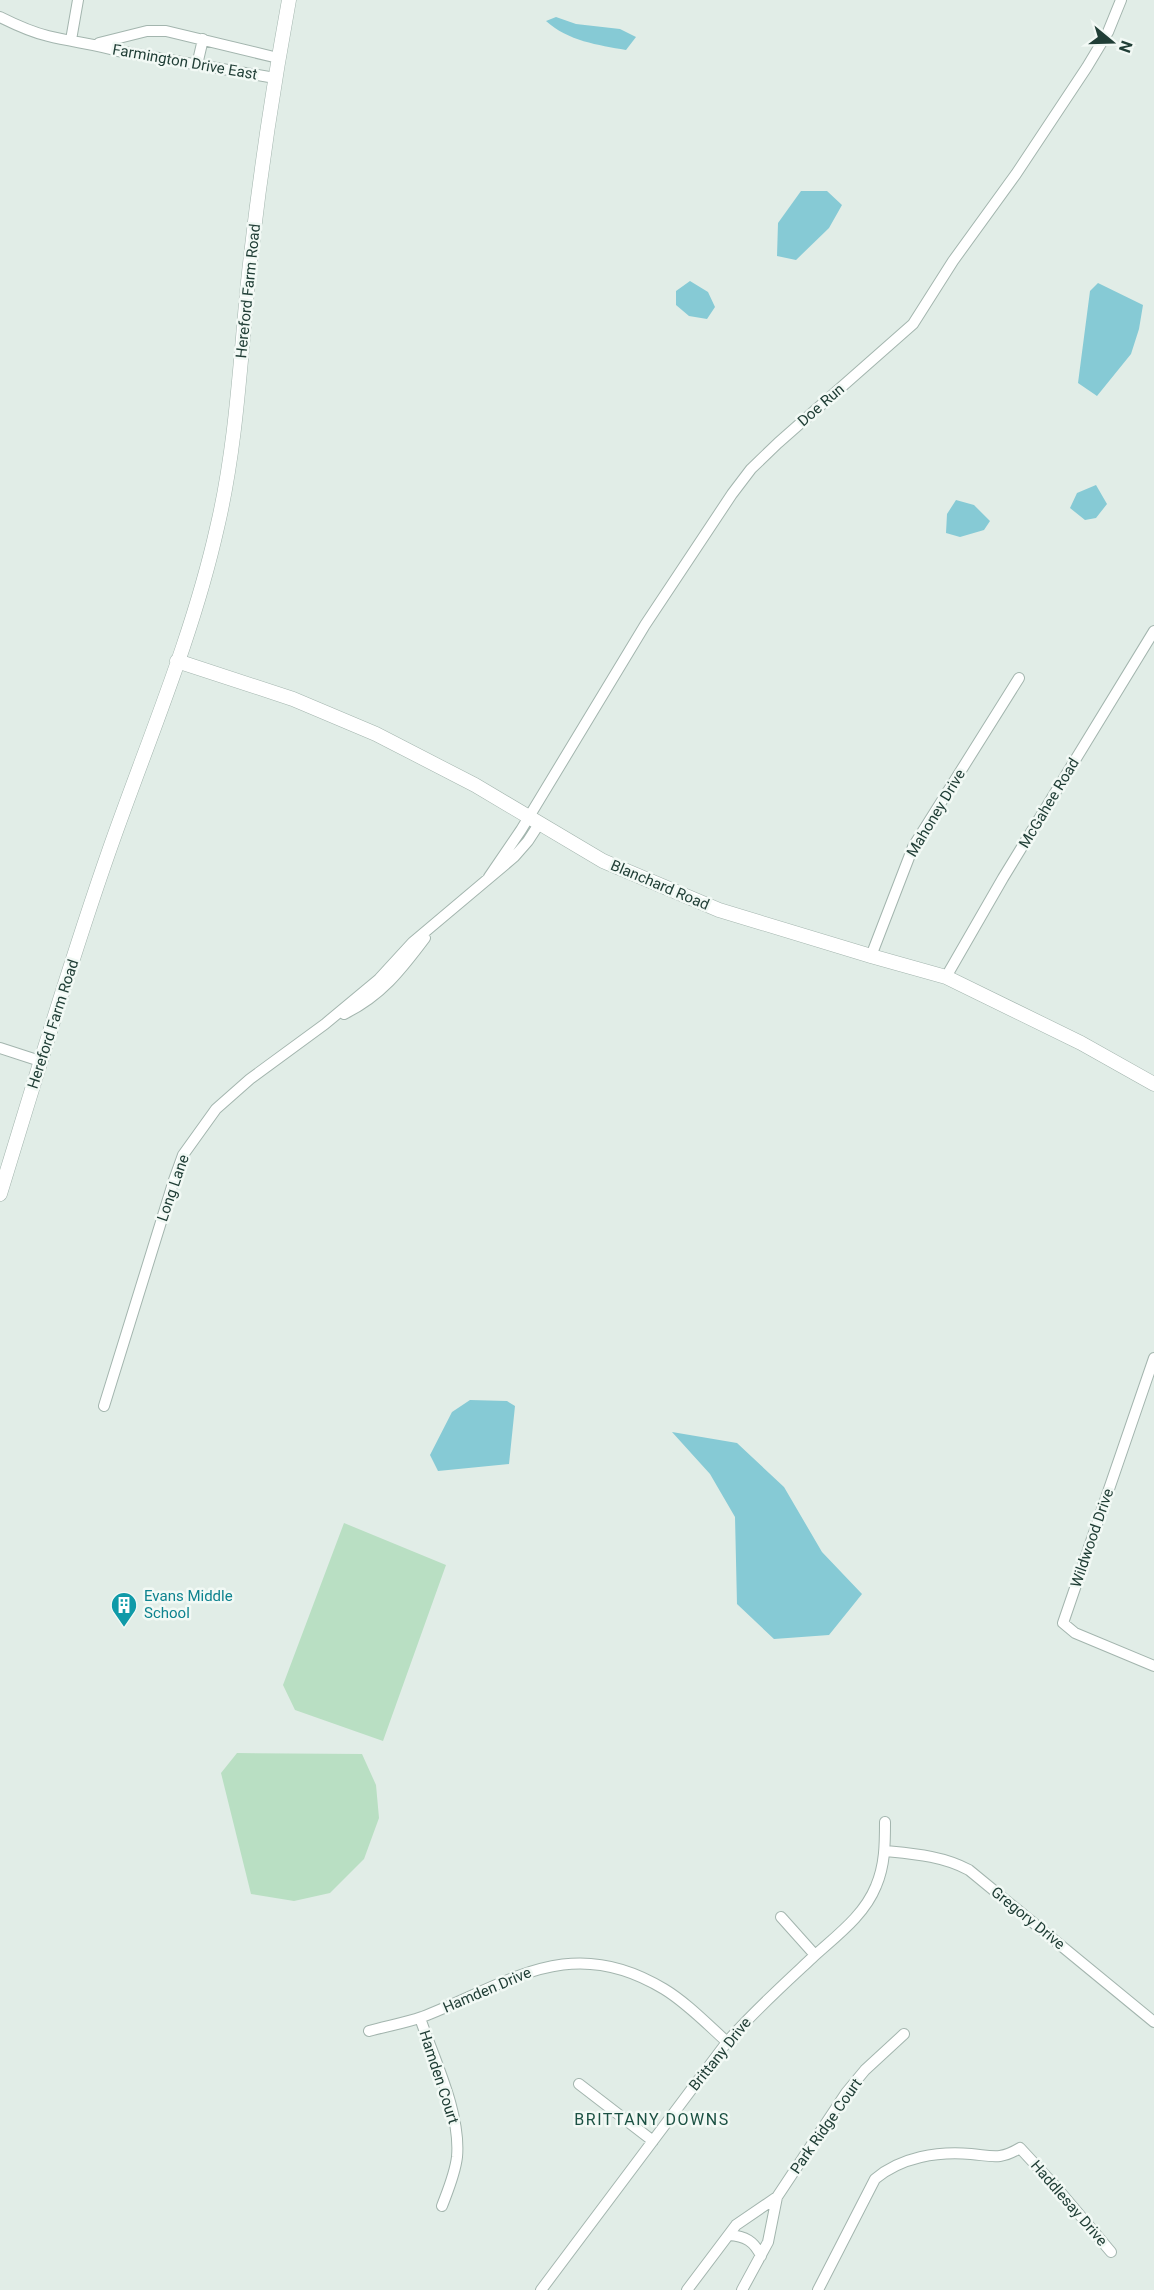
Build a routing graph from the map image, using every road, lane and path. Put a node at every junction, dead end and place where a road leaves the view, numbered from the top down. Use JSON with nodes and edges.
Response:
{"nodes":[{"id":1,"x":78,"y":0,"type":"edge"},
{"id":2,"x":289,"y":0,"type":"edge"},
{"id":3,"x":1121,"y":0,"type":"edge"},
{"id":4,"x":0,"y":17,"type":"edge"},
{"id":5,"x":203,"y":39,"type":"junction"},
{"id":6,"x":71,"y":40,"type":"junction"},
{"id":7,"x":95,"y":44,"type":"junction"},
{"id":8,"x":278,"y":58,"type":"junction"},
{"id":9,"x":197,"y":65,"type":"junction"},
{"id":10,"x":275,"y":78,"type":"junction"},
{"id":11,"x":203,"y":582,"type":"junction"},
{"id":12,"x":1154,"y":631,"type":"edge"},
{"id":13,"x":177,"y":661,"type":"junction"},
{"id":14,"x":1019,"y":678,"type":"dead end"},
{"id":15,"x":534,"y":821,"type":"junction"},
{"id":16,"x":108,"y":854,"type":"junction"},
{"id":17,"x":871,"y":956,"type":"junction"},
{"id":18,"x":946,"y":977,"type":"junction"},
{"id":19,"x":0,"y":1048,"type":"edge"},
{"id":20,"x":40,"y":1061,"type":"junction"},
{"id":21,"x":1154,"y":1084,"type":"edge"},
{"id":22,"x":0,"y":1194,"type":"edge"},
{"id":23,"x":1154,"y":1358,"type":"edge"},
{"id":24,"x":104,"y":1406,"type":"dead end"},
{"id":25,"x":1154,"y":1666,"type":"edge"},
{"id":26,"x":885,"y":1822,"type":"dead end"},
{"id":27,"x":885,"y":1851,"type":"junction"},
{"id":28,"x":781,"y":1917,"type":"dead end"},
{"id":29,"x":815,"y":1955,"type":"junction"},
{"id":30,"x":420,"y":2018,"type":"junction"},
{"id":31,"x":1154,"y":2022,"type":"edge"},
{"id":32,"x":1154,"y":2028,"type":"edge"},
{"id":33,"x":369,"y":2031,"type":"dead end"},
{"id":34,"x":1153,"y":2033,"type":"edge"},
{"id":35,"x":904,"y":2034,"type":"dead end"},
{"id":36,"x":727,"y":2042,"type":"junction"},
{"id":37,"x":579,"y":2084,"type":"dead end"},
{"id":38,"x":653,"y":2141,"type":"junction"},
{"id":39,"x":777,"y":2197,"type":"junction"},
{"id":40,"x":442,"y":2206,"type":"dead end"},
{"id":41,"x":729,"y":2235,"type":"junction"},
{"id":42,"x":1111,"y":2252,"type":"dead end"},
{"id":43,"x":760,"y":2256,"type":"junction"},
{"id":44,"x":541,"y":2290,"type":"edge"},
{"id":45,"x":687,"y":2290,"type":"edge"},
{"id":46,"x":742,"y":2290,"type":"edge"},
{"id":47,"x":818,"y":2290,"type":"edge"}],
"edges":[{"from":1,"to":6,"type":"street"},
{"from":2,"to":8,"type":"street","name":"Hereford Farm Road"},
{"from":3,"to":15,"type":"street","name":"Doe Run"},
{"from":4,"to":6,"type":"street","name":"Farmington Drive East"},
{"from":5,"to":7,"type":"street","name":"Farmington Drive East"},
{"from":5,"to":8,"type":"street","name":"Farmington Drive East"},
{"from":5,"to":9,"type":"street"},
{"from":6,"to":7,"type":"street","name":"Farmington Drive East"},
{"from":7,"to":9,"type":"street","name":"Farmington Drive East"},
{"from":8,"to":10,"type":"street","name":"Hereford Farm Road"},
{"from":9,"to":10,"type":"street","name":"Farmington Drive East"},
{"from":10,"to":11,"type":"street","name":"Hereford Farm Road"},
{"from":11,"to":13,"type":"street","name":"Hereford Farm Road"},
{"from":11,"to":16,"type":"street","name":"Hereford Farm Road"},
{"from":12,"to":18,"type":"street","name":"McGahee Road"},
{"from":13,"to":15,"type":"street","name":"Blanchard Road"},
{"from":13,"to":16,"type":"street","name":"Hereford Farm Road"},
{"from":14,"to":17,"type":"street","name":"Mahoney Drive"},
{"from":15,"to":17,"type":"street","name":"Blanchard Road"},
{"from":15,"to":24,"type":"street","name":"Long Lane"},
{"from":16,"to":20,"type":"street","name":"Hereford Farm Road"},
{"from":17,"to":18,"type":"street","name":"Blanchard Road"},
{"from":18,"to":21,"type":"street","name":"Blanchard Road"},
{"from":19,"to":20,"type":"street"},
{"from":20,"to":22,"type":"street","name":"Hereford Farm Road"},
{"from":23,"to":25,"type":"street","name":"Wildwood Drive"},
{"from":26,"to":27,"type":"street","name":"Brittany Drive"},
{"from":27,"to":29,"type":"street","name":"Brittany Drive"},
{"from":27,"to":31,"type":"street","name":"Gregory Drive"},
{"from":28,"to":29,"type":"street"},
{"from":29,"to":36,"type":"street","name":"Brittany Drive"},
{"from":30,"to":33,"type":"street","name":"Hamden Drive"},
{"from":30,"to":36,"type":"street","name":"Hamden Drive"},
{"from":30,"to":40,"type":"street","name":"Hamden Court"},
{"from":32,"to":34,"type":"street"},
{"from":35,"to":39,"type":"street","name":"Park Ridge Court"},
{"from":36,"to":38,"type":"street","name":"Brittany Drive"},
{"from":37,"to":38,"type":"street"},
{"from":38,"to":44,"type":"street","name":"Brittany Drive"},
{"from":39,"to":41,"type":"street","name":"Park Ridge Court"},
{"from":39,"to":43,"type":"street","name":"Park Ridge Court"},
{"from":41,"to":43,"type":"street"},
{"from":41,"to":45,"type":"street","name":"Park Ridge Court"},
{"from":42,"to":47,"type":"street","name":"Haddlesay Drive"},
{"from":43,"to":46,"type":"street","name":"Park Ridge Court"}]}
